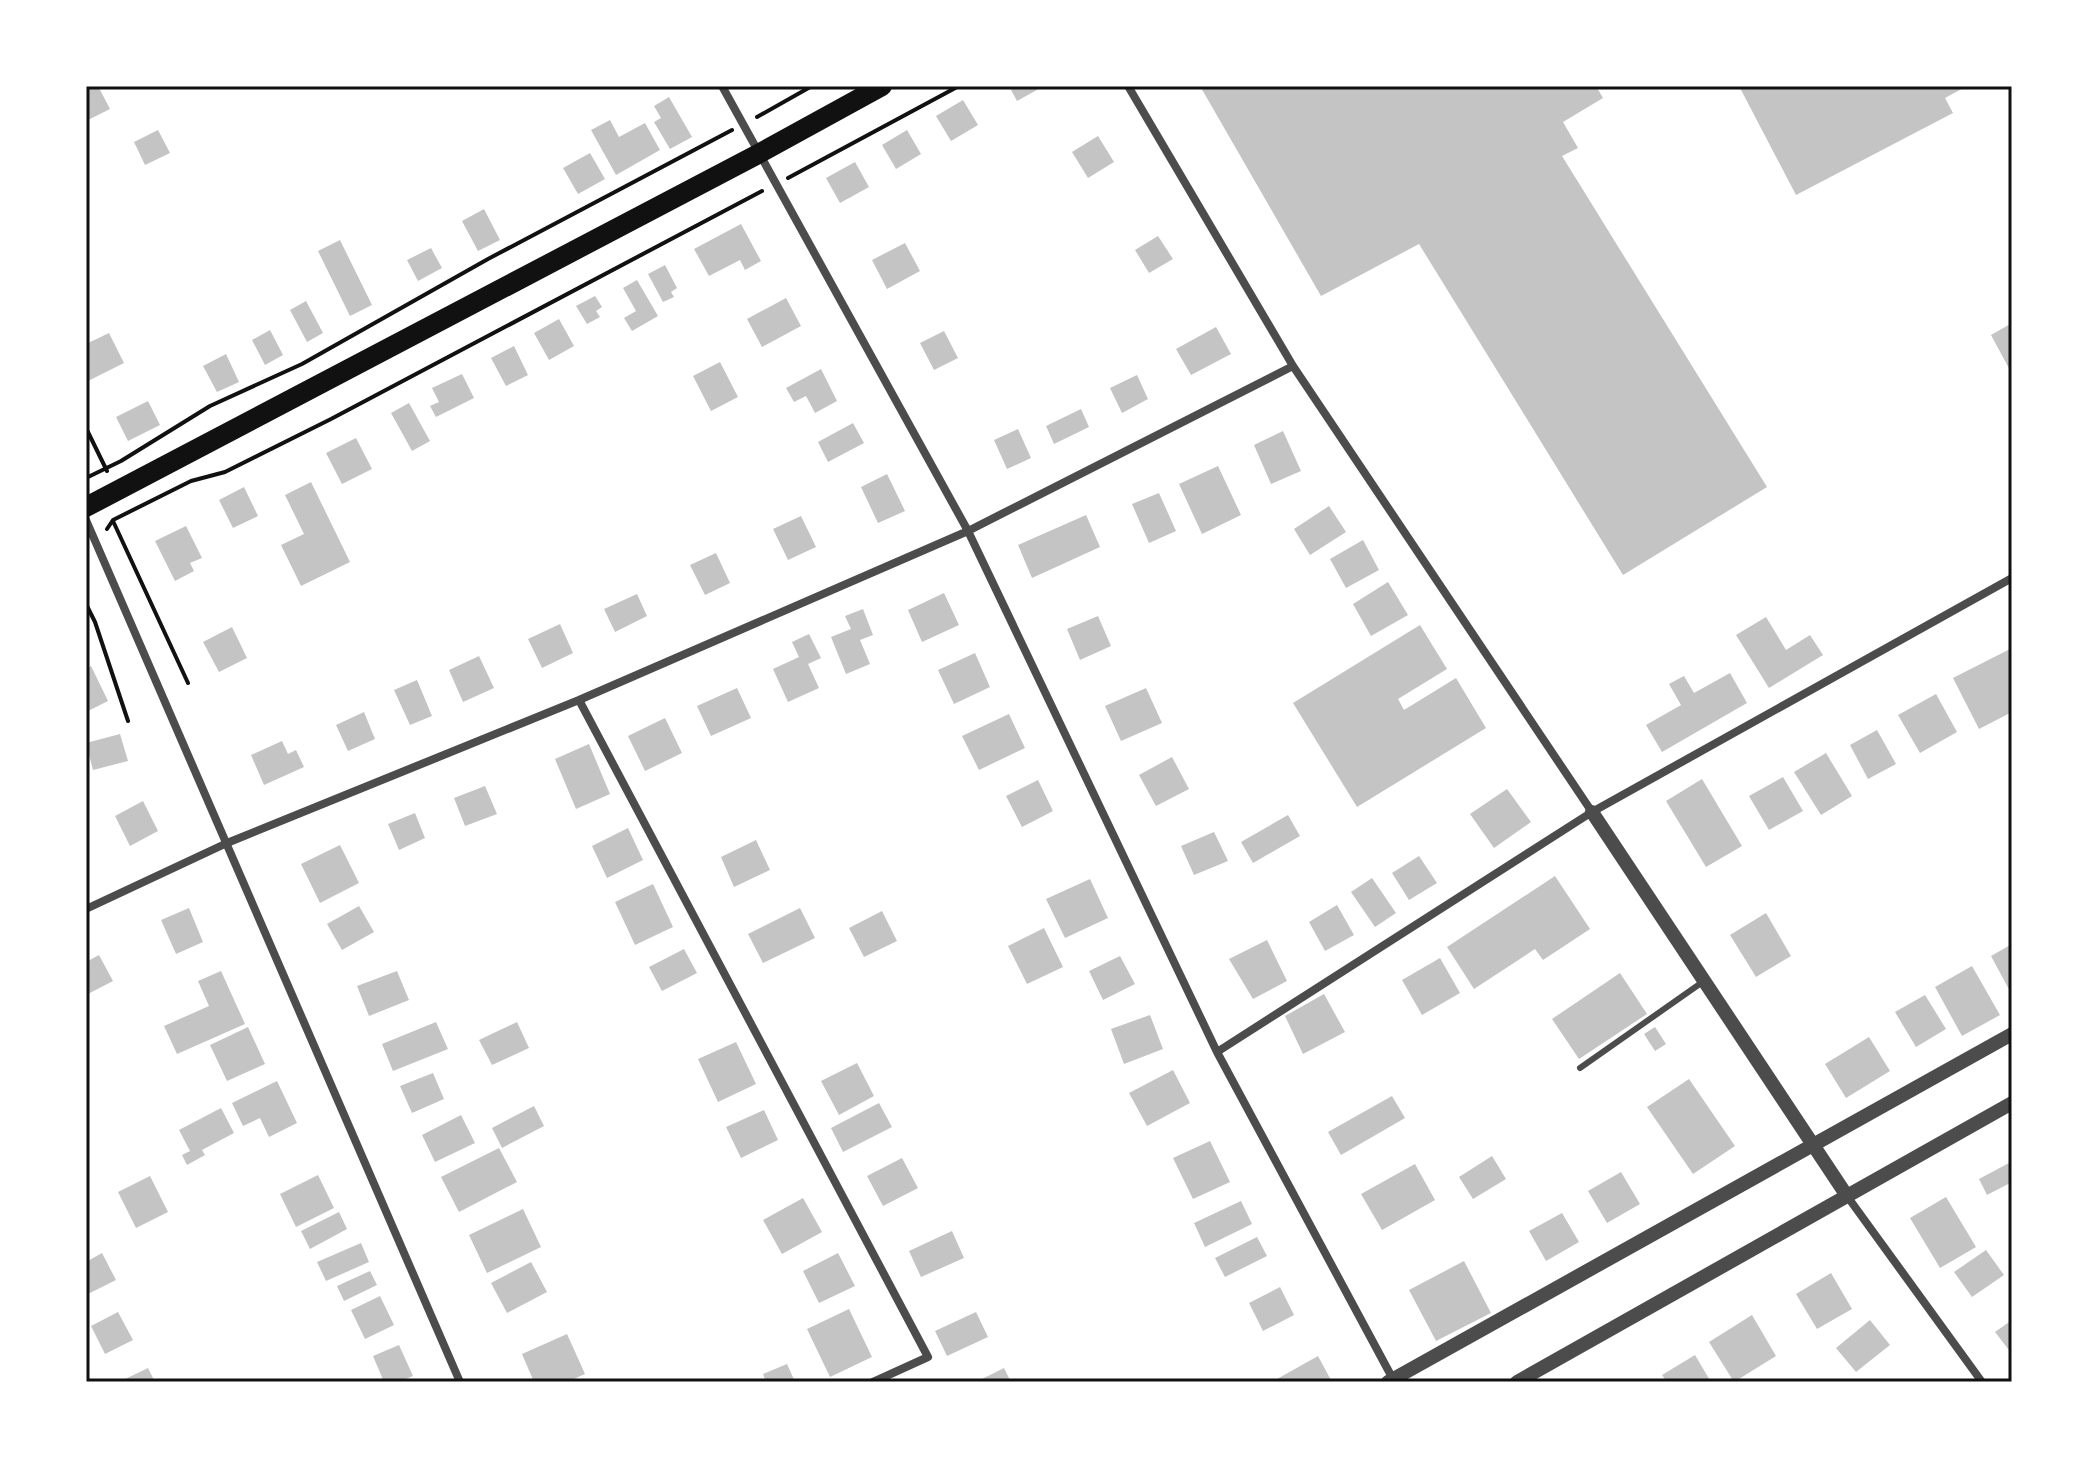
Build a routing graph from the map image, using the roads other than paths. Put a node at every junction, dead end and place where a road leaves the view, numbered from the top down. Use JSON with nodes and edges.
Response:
{"nodes":[{"id":1,"x":722,"y":86,"type":"edge"},
{"id":2,"x":882,"y":86,"type":"edge"},
{"id":3,"x":1128,"y":86,"type":"edge"},
{"id":4,"x":760,"y":153,"type":"junction"},
{"id":5,"x":1293,"y":366,"type":"junction"},
{"id":6,"x":86,"y":507,"type":"edge"},
{"id":7,"x":86,"y":520,"type":"edge"},
{"id":8,"x":968,"y":531,"type":"junction"},
{"id":9,"x":2012,"y":578,"type":"edge"},
{"id":10,"x":579,"y":700,"type":"junction"},
{"id":11,"x":1592,"y":812,"type":"junction"},
{"id":12,"x":227,"y":843,"type":"junction"},
{"id":13,"x":86,"y":909,"type":"edge"},
{"id":14,"x":1704,"y":981,"type":"junction"},
{"id":15,"x":2012,"y":1034,"type":"edge"},
{"id":16,"x":1217,"y":1052,"type":"junction"},
{"id":17,"x":1580,"y":1068,"type":"dead end"},
{"id":18,"x":2012,"y":1103,"type":"edge"},
{"id":19,"x":1812,"y":1146,"type":"junction"},
{"id":20,"x":1847,"y":1196,"type":"junction"},
{"id":21,"x":1392,"y":1381,"type":"edge"},
{"id":22,"x":460,"y":1382,"type":"edge"},
{"id":23,"x":873,"y":1382,"type":"edge"},
{"id":24,"x":1517,"y":1382,"type":"edge"},
{"id":25,"x":1982,"y":1382,"type":"edge"}],
"edges":[{"from":1,"to":4,"type":"street"},
{"from":2,"to":4,"type":"main road"},
{"from":3,"to":5,"type":"street"},
{"from":4,"to":6,"type":"main road"},
{"from":4,"to":8,"type":"street"},
{"from":5,"to":8,"type":"street"},
{"from":5,"to":11,"type":"street"},
{"from":7,"to":12,"type":"street"},
{"from":8,"to":10,"type":"street"},
{"from":8,"to":16,"type":"street"},
{"from":9,"to":11,"type":"street"},
{"from":10,"to":12,"type":"street"},
{"from":10,"to":23,"type":"street"},
{"from":11,"to":14,"type":"street"},
{"from":11,"to":16,"type":"street"},
{"from":12,"to":13,"type":"street"},
{"from":12,"to":22,"type":"street"},
{"from":14,"to":17,"type":"lane"},
{"from":14,"to":19,"type":"street"},
{"from":15,"to":19,"type":"street"},
{"from":16,"to":21,"type":"street"},
{"from":18,"to":20,"type":"street"},
{"from":19,"to":20,"type":"street"},
{"from":19,"to":21,"type":"street"},
{"from":20,"to":24,"type":"street"},
{"from":20,"to":25,"type":"street"}]}
